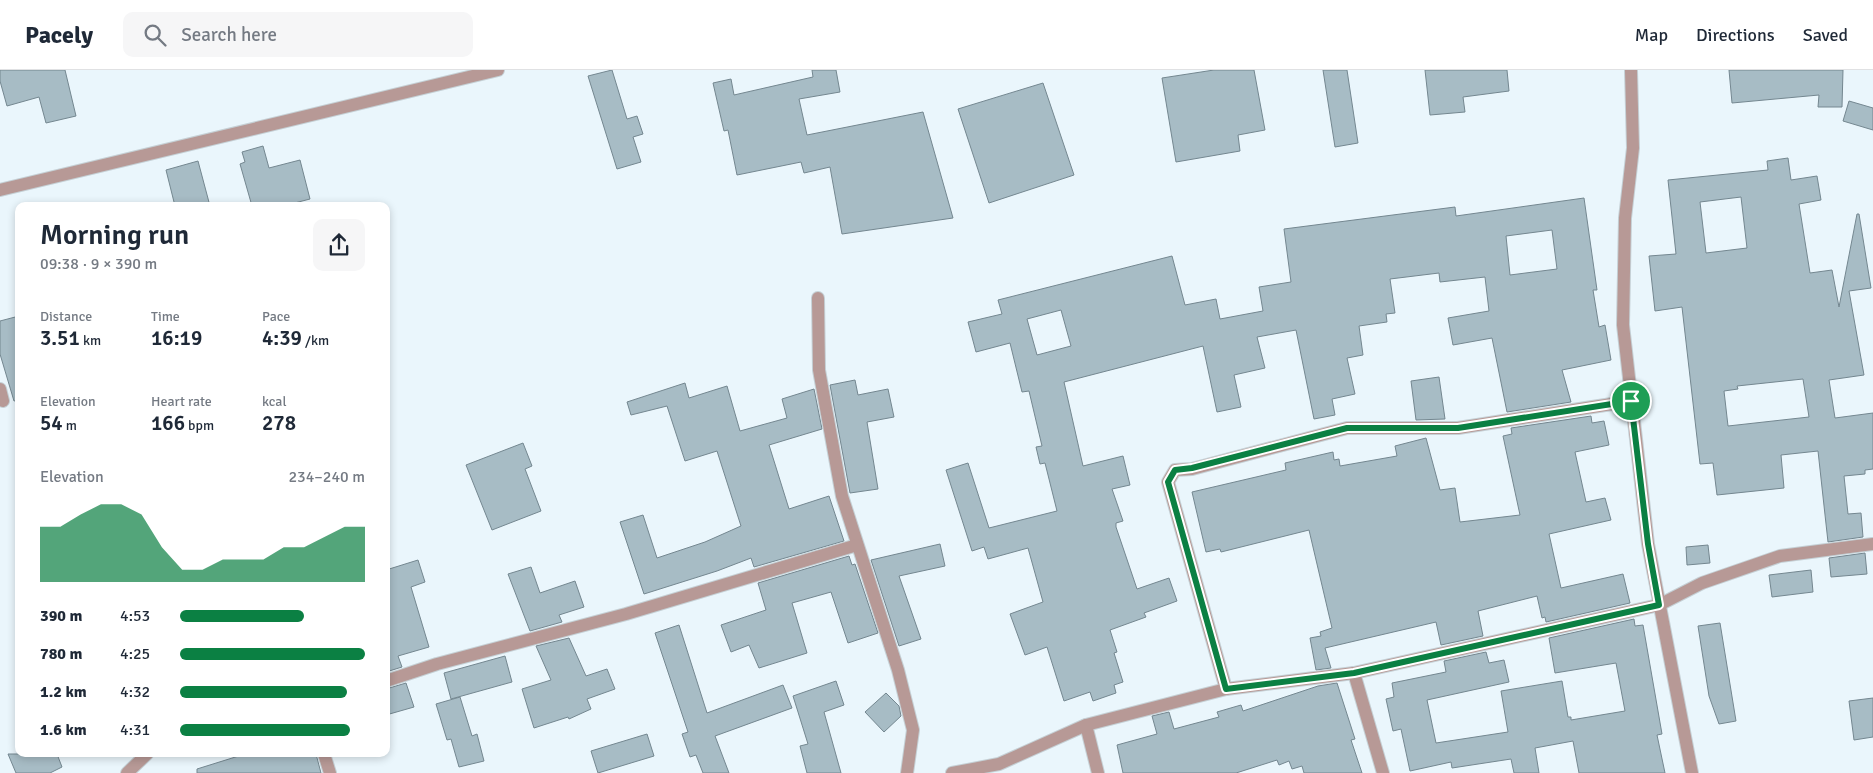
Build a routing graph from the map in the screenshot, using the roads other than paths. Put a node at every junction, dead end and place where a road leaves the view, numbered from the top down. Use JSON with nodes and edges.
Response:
{"nodes":[{"id":1,"x":498,"y":70,"type":"edge"},
{"id":2,"x":1631,"y":70,"type":"edge"},
{"id":3,"x":0,"y":190,"type":"edge"},
{"id":4,"x":818,"y":298,"type":"dead end"},
{"id":5,"x":1631,"y":401,"type":"junction"},
{"id":6,"x":1873,"y":544,"type":"edge"},
{"id":7,"x":858,"y":545,"type":"junction"},
{"id":8,"x":1659,"y":605,"type":"junction"},
{"id":9,"x":1354,"y":673,"type":"junction"},
{"id":10,"x":390,"y":680,"type":"edge"},
{"id":11,"x":1226,"y":689,"type":"junction"},
{"id":12,"x":1086,"y":725,"type":"junction"},
{"id":13,"x":144,"y":757,"type":"edge"},
{"id":14,"x":325,"y":757,"type":"edge"},
{"id":15,"x":127,"y":773,"type":"edge"},
{"id":16,"x":330,"y":773,"type":"edge"},
{"id":17,"x":907,"y":773,"type":"edge"},
{"id":18,"x":952,"y":773,"type":"edge"},
{"id":19,"x":1098,"y":773,"type":"edge"},
{"id":20,"x":1383,"y":773,"type":"edge"},
{"id":21,"x":1692,"y":773,"type":"edge"}],
"edges":[{"from":1,"to":3,"type":"street"},
{"from":2,"to":5,"type":"street"},
{"from":4,"to":7,"type":"street"},
{"from":5,"to":8,"type":"street"},
{"from":5,"to":11,"type":"street"},
{"from":6,"to":8,"type":"street"},
{"from":7,"to":10,"type":"street"},
{"from":7,"to":17,"type":"street"},
{"from":8,"to":9,"type":"street"},
{"from":8,"to":21,"type":"street"},
{"from":9,"to":11,"type":"street"},
{"from":9,"to":20,"type":"street"},
{"from":11,"to":12,"type":"street"},
{"from":12,"to":18,"type":"street"},
{"from":12,"to":19,"type":"street"},
{"from":13,"to":15,"type":"street"},
{"from":14,"to":16,"type":"street"}]}
